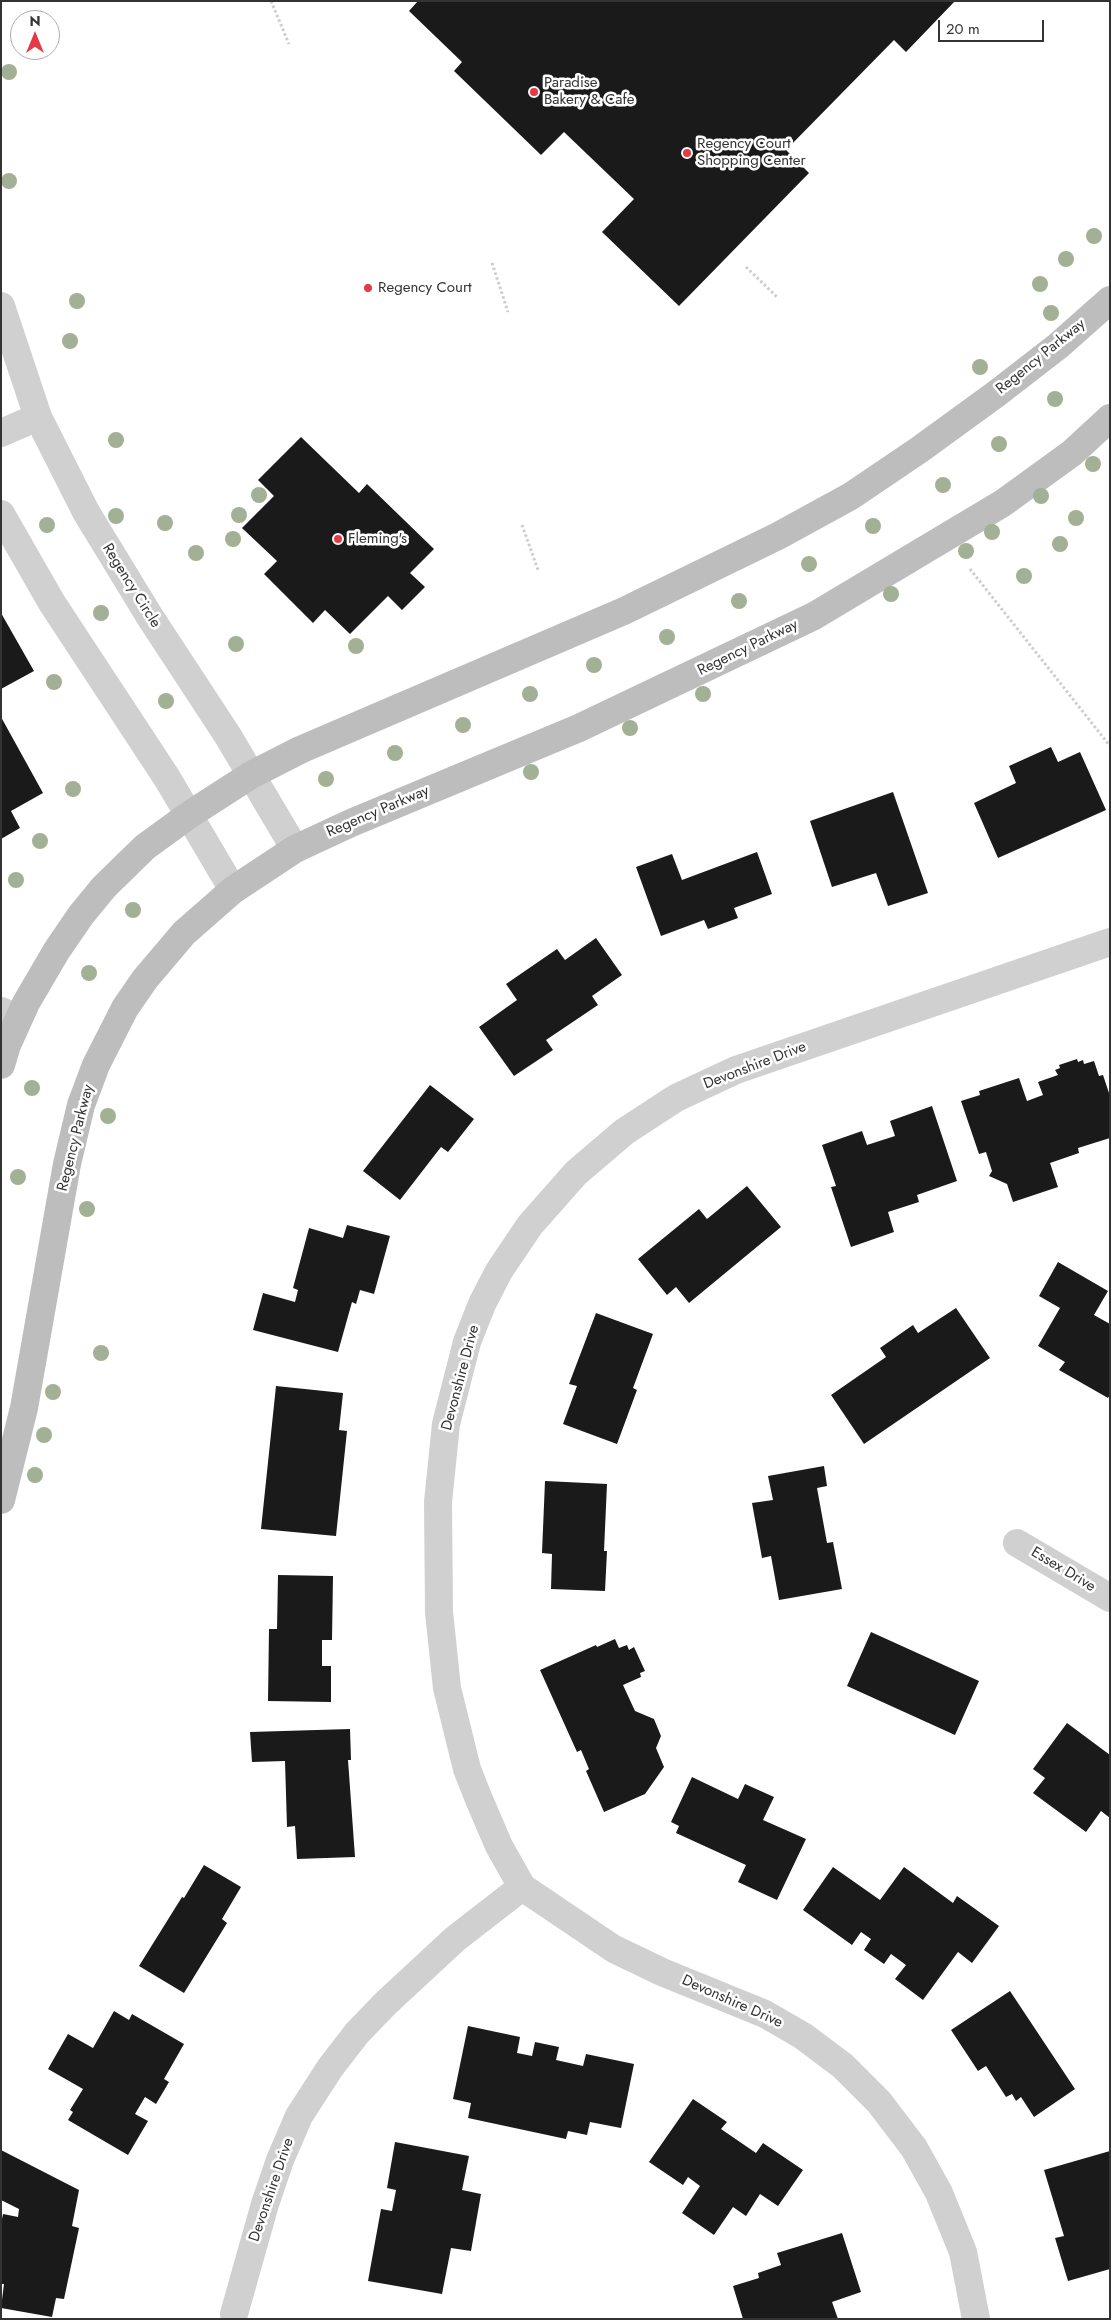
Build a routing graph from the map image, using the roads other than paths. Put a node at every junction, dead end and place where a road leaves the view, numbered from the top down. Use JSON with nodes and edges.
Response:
{"nodes":[{"id":1,"x":1110,"y":300,"type":"edge"},
{"id":2,"x":1,"y":306,"type":"edge"},
{"id":3,"x":38,"y":417,"type":"junction"},
{"id":4,"x":1110,"y":418,"type":"edge"},
{"id":5,"x":1,"y":433,"type":"edge"},
{"id":6,"x":1,"y":514,"type":"edge"},
{"id":7,"x":251,"y":775,"type":"junction"},
{"id":8,"x":189,"y":815,"type":"junction"},
{"id":9,"x":295,"y":849,"type":"junction"},
{"id":10,"x":233,"y":890,"type":"junction"},
{"id":11,"x":1110,"y":942,"type":"edge"},
{"id":12,"x":9,"y":1015,"type":"edge"},
{"id":13,"x":1,"y":1065,"type":"edge"},
{"id":14,"x":1,"y":1500,"type":"edge"},
{"id":15,"x":1017,"y":1543,"type":"dead end"},
{"id":16,"x":1110,"y":1598,"type":"edge"},
{"id":17,"x":522,"y":1887,"type":"junction"},
{"id":18,"x":234,"y":2314,"type":"dead end"},
{"id":19,"x":976,"y":2319,"type":"edge"}],
"edges":[{"from":1,"to":7,"type":"main road","name":"Regency Parkway"},
{"from":2,"to":3,"type":"street","name":"Regency Circle"},
{"from":3,"to":5,"type":"street"},
{"from":3,"to":7,"type":"street","name":"Regency Circle"},
{"from":4,"to":9,"type":"main road","name":"Regency Parkway"},
{"from":6,"to":8,"type":"street"},
{"from":7,"to":8,"type":"main road","name":"Regency Parkway"},
{"from":7,"to":9,"type":"street","name":"Regency Circle"},
{"from":8,"to":10,"type":"street"},
{"from":8,"to":12,"type":"main road","name":"Regency Parkway"},
{"from":9,"to":10,"type":"main road","name":"Regency Parkway"},
{"from":10,"to":14,"type":"main road","name":"Regency Parkway"},
{"from":11,"to":17,"type":"street","name":"Devonshire Drive"},
{"from":12,"to":13,"type":"main road","name":"Regency Parkway"},
{"from":15,"to":16,"type":"street","name":"Essex Drive"},
{"from":17,"to":18,"type":"street","name":"Devonshire Drive"},
{"from":17,"to":19,"type":"street","name":"Devonshire Drive"}]}
